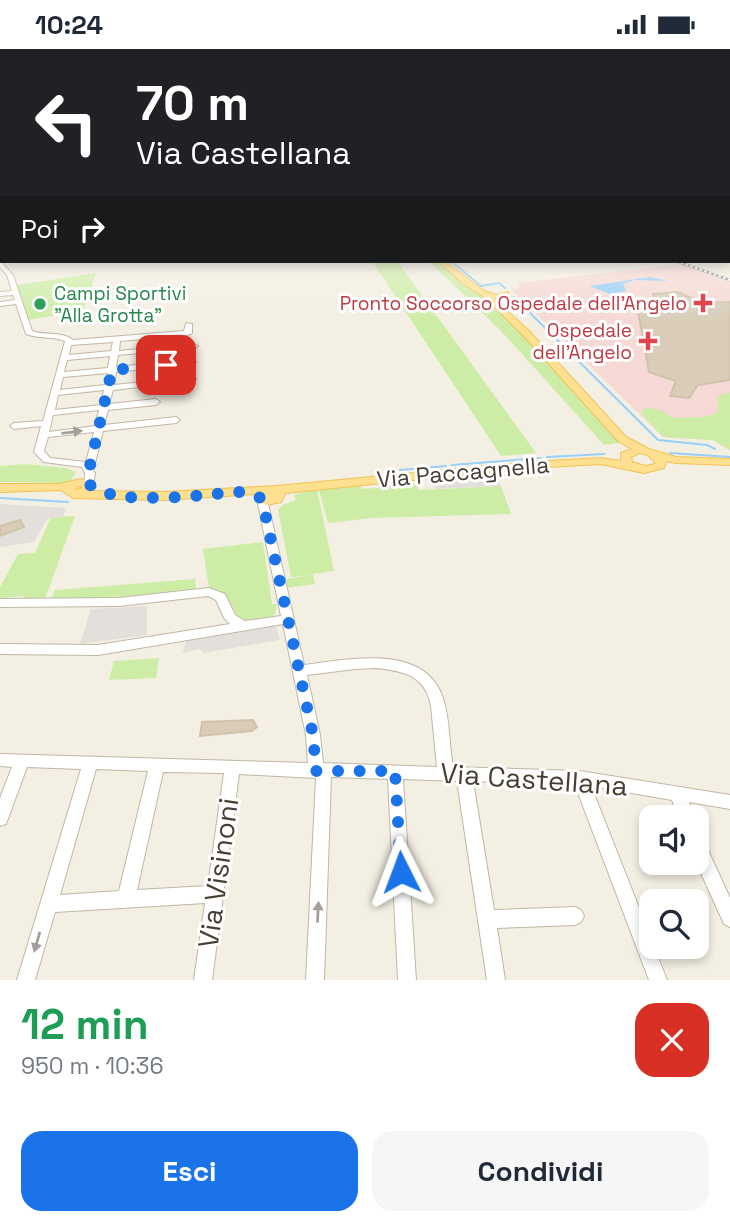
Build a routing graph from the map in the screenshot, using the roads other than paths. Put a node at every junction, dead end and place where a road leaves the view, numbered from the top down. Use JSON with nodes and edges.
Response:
{"nodes":[{"id":1,"x":0,"y":263,"type":"edge"},
{"id":2,"x":444,"y":263,"type":"edge"},
{"id":3,"x":15,"y":293,"type":"junction"},
{"id":4,"x":0,"y":294,"type":"edge"},
{"id":5,"x":19,"y":302,"type":"junction"},
{"id":6,"x":0,"y":304,"type":"edge"},
{"id":7,"x":188,"y":324,"type":"dead end"},
{"id":8,"x":117,"y":339,"type":"junction"},
{"id":9,"x":69,"y":343,"type":"junction"},
{"id":10,"x":194,"y":346,"type":"dead end"},
{"id":11,"x":115,"y":354,"type":"junction"},
{"id":12,"x":65,"y":358,"type":"junction"},
{"id":13,"x":192,"y":362,"type":"dead end"},
{"id":14,"x":112,"y":370,"type":"junction"},
{"id":15,"x":61,"y":375,"type":"junction"},
{"id":16,"x":192,"y":379,"type":"dead end"},
{"id":17,"x":109,"y":388,"type":"junction"},
{"id":18,"x":55,"y":393,"type":"junction"},
{"id":19,"x":156,"y":402,"type":"dead end"},
{"id":20,"x":104,"y":407,"type":"junction"},
{"id":21,"x":48,"y":418,"type":"junction"},
{"id":22,"x":176,"y":420,"type":"dead end"},
{"id":23,"x":14,"y":426,"type":"dead end"},
{"id":24,"x":100,"y":428,"type":"junction"},
{"id":25,"x":44,"y":435,"type":"junction"},
{"id":26,"x":622,"y":439,"type":"junction"},
{"id":27,"x":649,"y":453,"type":"junction"},
{"id":28,"x":627,"y":458,"type":"junction"},
{"id":29,"x":601,"y":461,"type":"joint"},
{"id":30,"x":690,"y":461,"type":"junction"},
{"id":31,"x":64,"y":462,"type":"junction"},
{"id":32,"x":730,"y":462,"type":"edge"},
{"id":33,"x":660,"y":467,"type":"junction"},
{"id":34,"x":89,"y":470,"type":"junction"},
{"id":35,"x":90,"y":485,"type":"junction"},
{"id":36,"x":325,"y":485,"type":"joint"},
{"id":37,"x":0,"y":488,"type":"edge"},
{"id":38,"x":73,"y":489,"type":"junction"},
{"id":39,"x":124,"y":496,"type":"junction"},
{"id":40,"x":269,"y":498,"type":"junction"},
{"id":41,"x":0,"y":603,"type":"edge"},
{"id":42,"x":230,"y":618,"type":"junction"},
{"id":43,"x":287,"y":618,"type":"junction"},
{"id":44,"x":246,"y":627,"type":"junction"},
{"id":45,"x":203,"y":632,"type":"junction"},
{"id":46,"x":0,"y":649,"type":"edge"},
{"id":47,"x":298,"y":671,"type":"junction"},
{"id":48,"x":0,"y":760,"type":"edge"},
{"id":49,"x":22,"y":761,"type":"junction"},
{"id":50,"x":91,"y":762,"type":"junction"},
{"id":51,"x":157,"y":765,"type":"junction"},
{"id":52,"x":233,"y":766,"type":"junction"},
{"id":53,"x":320,"y":771,"type":"junction"},
{"id":54,"x":395,"y":771,"type":"junction"},
{"id":55,"x":446,"y":773,"type":"junction"},
{"id":56,"x":464,"y":774,"type":"junction"},
{"id":57,"x":580,"y":778,"type":"junction"},
{"id":58,"x":678,"y":793,"type":"junction"},
{"id":59,"x":730,"y":802,"type":"edge"},
{"id":60,"x":682,"y":805,"type":"edge"},
{"id":61,"x":0,"y":819,"type":"edge"},
{"id":62,"x":709,"y":871,"type":"edge"},
{"id":63,"x":215,"y":894,"type":"junction"},
{"id":64,"x":126,"y":900,"type":"junction"},
{"id":65,"x":49,"y":904,"type":"junction"},
{"id":66,"x":575,"y":916,"type":"dead end"},
{"id":67,"x":730,"y":918,"type":"edge"},
{"id":68,"x":487,"y":919,"type":"junction"},
{"id":69,"x":26,"y":980,"type":"edge"},
{"id":70,"x":203,"y":980,"type":"edge"},
{"id":71,"x":315,"y":980,"type":"edge"},
{"id":72,"x":407,"y":980,"type":"edge"},
{"id":73,"x":496,"y":980,"type":"edge"},
{"id":74,"x":658,"y":980,"type":"edge"}],
"edges":[{"from":1,"to":3,"type":"street"},
{"from":2,"to":26,"type":"main road"},
{"from":3,"to":4,"type":"street"},
{"from":3,"to":5,"type":"street"},
{"from":5,"to":6,"type":"street"},
{"from":5,"to":9,"type":"street"},
{"from":7,"to":8,"type":"street"},
{"from":8,"to":9,"type":"street"},
{"from":8,"to":11,"type":"street"},
{"from":9,"to":12,"type":"street"},
{"from":10,"to":11,"type":"street"},
{"from":11,"to":12,"type":"street"},
{"from":11,"to":14,"type":"street"},
{"from":12,"to":15,"type":"street"},
{"from":13,"to":14,"type":"street"},
{"from":14,"to":15,"type":"street"},
{"from":14,"to":17,"type":"street"},
{"from":15,"to":18,"type":"street"},
{"from":16,"to":17,"type":"street"},
{"from":17,"to":18,"type":"street"},
{"from":17,"to":20,"type":"street"},
{"from":18,"to":21,"type":"street"},
{"from":19,"to":20,"type":"street"},
{"from":20,"to":21,"type":"street"},
{"from":20,"to":24,"type":"street"},
{"from":21,"to":23,"type":"street"},
{"from":21,"to":25,"type":"street"},
{"from":22,"to":24,"type":"street"},
{"from":25,"to":24,"type":"street","one_way":true},
{"from":24,"to":34,"type":"street"},
{"from":25,"to":31,"type":"street"},
{"from":26,"to":27,"type":"main road"},
{"from":26,"to":28,"type":"main road"},
{"from":27,"to":28,"type":"main road"},
{"from":27,"to":30,"type":"main road"},
{"from":27,"to":33,"type":"main road"},
{"from":28,"to":29,"type":"main road","name":"Via Paccagnella"},
{"from":28,"to":33,"type":"main road"},
{"from":29,"to":36,"type":"main road","name":"Via Paccagnella"},
{"from":30,"to":32,"type":"main road"},
{"from":30,"to":33,"type":"main road"},
{"from":31,"to":34,"type":"street"},
{"from":31,"to":38,"type":"street"},
{"from":34,"to":35,"type":"street"},
{"from":35,"to":38,"type":"main road"},
{"from":35,"to":39,"type":"main road"},
{"from":36,"to":40,"type":"main road","name":"Via Paccagnella"},
{"from":37,"to":38,"type":"main road"},
{"from":38,"to":39,"type":"main road"},
{"from":39,"to":40,"type":"main road"},
{"from":40,"to":43,"type":"street"},
{"from":41,"to":42,"type":"street"},
{"from":42,"to":44,"type":"street"},
{"from":42,"to":45,"type":"street"},
{"from":43,"to":44,"type":"street"},
{"from":43,"to":47,"type":"street"},
{"from":44,"to":45,"type":"street"},
{"from":45,"to":46,"type":"street"},
{"from":47,"to":53,"type":"street"},
{"from":47,"to":55,"type":"street"},
{"from":48,"to":49,"type":"street","name":"Via Castellana"},
{"from":49,"to":50,"type":"street","name":"Via Castellana"},
{"from":49,"to":61,"type":"street"},
{"from":50,"to":51,"type":"street","name":"Via Castellana"},
{"from":50,"to":65,"type":"street"},
{"from":51,"to":52,"type":"street","name":"Via Castellana"},
{"from":51,"to":64,"type":"street"},
{"from":52,"to":53,"type":"street","name":"Via Castellana"},
{"from":52,"to":63,"type":"street","name":"Via Visinoni"},
{"from":53,"to":54,"type":"street","name":"Via Castellana"},
{"from":71,"to":53,"type":"street","one_way":true},
{"from":54,"to":55,"type":"street","name":"Via Castellana"},
{"from":54,"to":72,"type":"street"},
{"from":55,"to":56,"type":"street","name":"Via Castellana"},
{"from":56,"to":57,"type":"street","name":"Via Castellana"},
{"from":56,"to":68,"type":"street"},
{"from":57,"to":58,"type":"street","name":"Via Castellana"},
{"from":57,"to":74,"type":"street"},
{"from":58,"to":59,"type":"street","name":"Via Castellana"},
{"from":58,"to":60,"type":"street"},
{"from":62,"to":67,"type":"street"},
{"from":63,"to":64,"type":"street"},
{"from":63,"to":70,"type":"street","name":"Via Visinoni"},
{"from":64,"to":65,"type":"street"},
{"from":65,"to":69,"type":"street","one_way":true},
{"from":66,"to":68,"type":"street"},
{"from":68,"to":73,"type":"street"}]}
